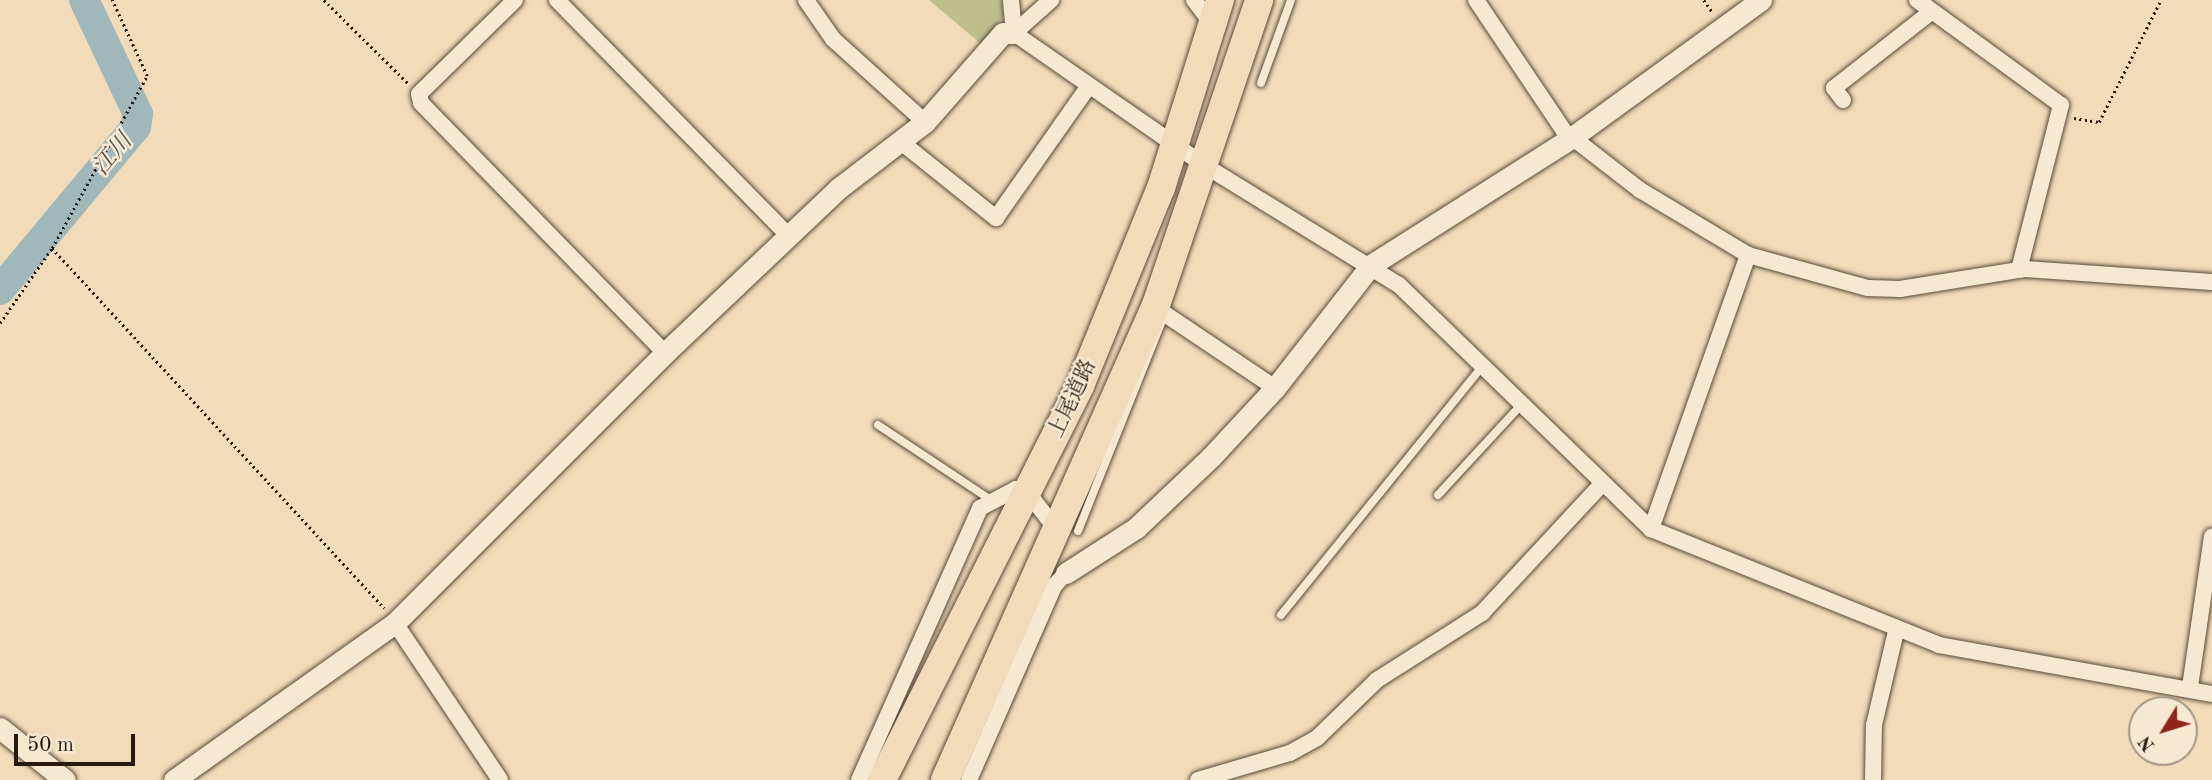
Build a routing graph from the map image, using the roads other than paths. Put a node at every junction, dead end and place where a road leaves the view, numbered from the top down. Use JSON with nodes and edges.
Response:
{"nodes":[{"id":1,"x":515,"y":0,"type":"edge"},
{"id":2,"x":557,"y":0,"type":"edge"},
{"id":3,"x":806,"y":0,"type":"edge"},
{"id":4,"x":1011,"y":0,"type":"edge"},
{"id":5,"x":1051,"y":0,"type":"edge"},
{"id":6,"x":1195,"y":0,"type":"edge"},
{"id":7,"x":1259,"y":0,"type":"edge"},
{"id":8,"x":1291,"y":0,"type":"edge"},
{"id":9,"x":1476,"y":0,"type":"edge"},
{"id":10,"x":1761,"y":0,"type":"edge"},
{"id":11,"x":1917,"y":0,"type":"edge"},
{"id":12,"x":1216,"y":12,"type":"edge"},
{"id":13,"x":1931,"y":12,"type":"junction"},
{"id":14,"x":1014,"y":33,"type":"junction"},
{"id":15,"x":1261,"y":83,"type":"dead end"},
{"id":16,"x":1088,"y":87,"type":"junction"},
{"id":17,"x":1843,"y":100,"type":"dead end"},
{"id":18,"x":925,"y":122,"type":"junction"},
{"id":19,"x":1571,"y":138,"type":"junction"},
{"id":20,"x":901,"y":142,"type":"junction"},
{"id":21,"x":1176,"y":146,"type":"junction"},
{"id":22,"x":1207,"y":167,"type":"junction"},
{"id":23,"x":789,"y":236,"type":"junction"},
{"id":24,"x":1748,"y":255,"type":"junction"},
{"id":25,"x":1371,"y":265,"type":"junction"},
{"id":26,"x":2019,"y":270,"type":"junction"},
{"id":27,"x":2212,"y":282,"type":"edge"},
{"id":28,"x":1160,"y":309,"type":"junction"},
{"id":29,"x":665,"y":353,"type":"junction"},
{"id":30,"x":1482,"y":368,"type":"junction"},
{"id":31,"x":1275,"y":388,"type":"junction"},
{"id":32,"x":1520,"y":406,"type":"junction"},
{"id":33,"x":878,"y":425,"type":"dead end"},
{"id":34,"x":1601,"y":485,"type":"junction"},
{"id":35,"x":1028,"y":493,"type":"junction"},
{"id":36,"x":1438,"y":495,"type":"dead end"},
{"id":37,"x":991,"y":500,"type":"junction"},
{"id":38,"x":1651,"y":529,"type":"junction"},
{"id":39,"x":1068,"y":531,"type":"junction"},
{"id":40,"x":2212,"y":537,"type":"edge"},
{"id":41,"x":1066,"y":573,"type":"joint"},
{"id":42,"x":1281,"y":615,"type":"dead end"},
{"id":43,"x":395,"y":623,"type":"junction"},
{"id":44,"x":1896,"y":631,"type":"junction"},
{"id":45,"x":2190,"y":687,"type":"junction"},
{"id":46,"x":2212,"y":694,"type":"edge"},
{"id":47,"x":0,"y":728,"type":"edge"},
{"id":48,"x":1232,"y":775,"type":"edge"},
{"id":49,"x":65,"y":780,"type":"edge"},
{"id":50,"x":174,"y":780,"type":"edge"},
{"id":51,"x":500,"y":780,"type":"edge"},
{"id":52,"x":859,"y":780,"type":"edge"},
{"id":53,"x":882,"y":780,"type":"edge"},
{"id":54,"x":945,"y":780,"type":"edge"},
{"id":55,"x":969,"y":780,"type":"edge"},
{"id":56,"x":1198,"y":780,"type":"edge"},
{"id":57,"x":1873,"y":780,"type":"edge"}],
"edges":[{"from":1,"to":29,"type":"street"},
{"from":2,"to":23,"type":"street"},
{"from":3,"to":18,"type":"street"},
{"from":4,"to":14,"type":"street"},
{"from":5,"to":14,"type":"street"},
{"from":6,"to":12,"type":"street"},
{"from":7,"to":22,"type":"highway","name":"上尾道路"},
{"from":8,"to":15,"type":"lane"},
{"from":9,"to":19,"type":"street"},
{"from":10,"to":19,"type":"street"},
{"from":11,"to":13,"type":"street"},
{"from":12,"to":21,"type":"highway","name":"上尾道路"},
{"from":13,"to":17,"type":"street"},
{"from":13,"to":26,"type":"street"},
{"from":14,"to":16,"type":"street"},
{"from":14,"to":18,"type":"street"},
{"from":16,"to":20,"type":"street"},
{"from":16,"to":21,"type":"street"},
{"from":18,"to":20,"type":"street"},
{"from":19,"to":24,"type":"street"},
{"from":19,"to":25,"type":"street"},
{"from":20,"to":23,"type":"street"},
{"from":21,"to":22,"type":"street"},
{"from":21,"to":35,"type":"highway","name":"上尾道路"},
{"from":22,"to":25,"type":"street"},
{"from":22,"to":28,"type":"highway","name":"上尾道路"},
{"from":23,"to":29,"type":"street"},
{"from":24,"to":26,"type":"street"},
{"from":24,"to":38,"type":"street"},
{"from":25,"to":30,"type":"street"},
{"from":25,"to":31,"type":"street"},
{"from":26,"to":27,"type":"street"},
{"from":28,"to":31,"type":"street"},
{"from":28,"to":39,"type":"highway","name":"上尾道路"},
{"from":29,"to":43,"type":"street"},
{"from":30,"to":32,"type":"street"},
{"from":30,"to":42,"type":"lane"},
{"from":31,"to":41,"type":"street"},
{"from":32,"to":34,"type":"street"},
{"from":32,"to":36,"type":"lane"},
{"from":33,"to":37,"type":"lane"},
{"from":34,"to":38,"type":"street"},
{"from":34,"to":48,"type":"street"},
{"from":35,"to":37,"type":"street"},
{"from":35,"to":39,"type":"street"},
{"from":35,"to":53,"type":"highway","name":"上尾道路"},
{"from":37,"to":52,"type":"street"},
{"from":38,"to":44,"type":"street"},
{"from":39,"to":54,"type":"highway","name":"上尾道路"},
{"from":40,"to":45,"type":"street"},
{"from":41,"to":55,"type":"street"},
{"from":43,"to":50,"type":"street"},
{"from":43,"to":51,"type":"street"},
{"from":44,"to":45,"type":"street"},
{"from":44,"to":57,"type":"street"},
{"from":45,"to":46,"type":"street"},
{"from":47,"to":49,"type":"street"},
{"from":48,"to":56,"type":"street"}]}
